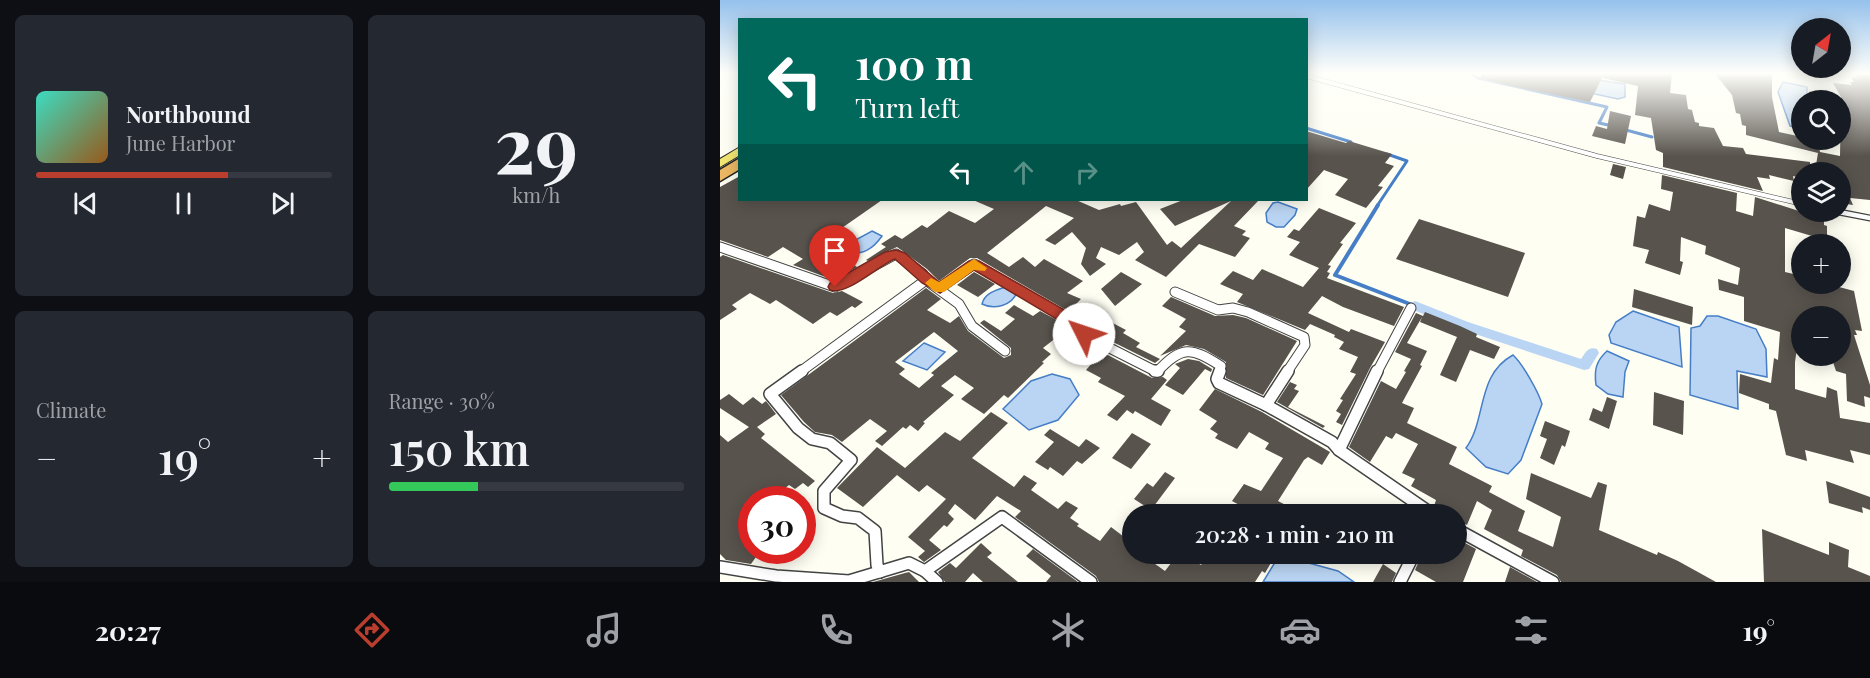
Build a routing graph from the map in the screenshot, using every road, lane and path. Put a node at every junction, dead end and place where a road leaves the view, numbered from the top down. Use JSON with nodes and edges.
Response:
{"nodes":[{"id":1,"x":1398,"y":101,"type":"edge"},
{"id":2,"x":738,"y":152,"type":"edge"},
{"id":3,"x":738,"y":155,"type":"edge"},
{"id":4,"x":738,"y":166,"type":"edge"},
{"id":5,"x":720,"y":167,"type":"edge"},
{"id":6,"x":720,"y":179,"type":"edge"},
{"id":7,"x":1791,"y":201,"type":"edge"},
{"id":8,"x":1851,"y":214,"type":"edge"},
{"id":9,"x":1870,"y":218,"type":"edge"},
{"id":10,"x":720,"y":247,"type":"edge"},
{"id":11,"x":926,"y":280,"type":"junction"},
{"id":12,"x":940,"y":288,"type":"junction"},
{"id":13,"x":1175,"y":292,"type":"dead end"},
{"id":14,"x":1411,"y":308,"type":"dead end"},
{"id":15,"x":1005,"y":351,"type":"dead end"},
{"id":16,"x":1266,"y":405,"type":"junction"},
{"id":17,"x":1339,"y":450,"type":"junction"},
{"id":18,"x":1417,"y":504,"type":"edge"},
{"id":19,"x":1467,"y":535,"type":"edge"},
{"id":20,"x":1409,"y":564,"type":"edge"},
{"id":21,"x":720,"y":567,"type":"edge"},
{"id":22,"x":925,"y":571,"type":"junction"},
{"id":23,"x":880,"y":572,"type":"junction"},
{"id":24,"x":849,"y":582,"type":"edge"},
{"id":25,"x":937,"y":582,"type":"edge"},
{"id":26,"x":1091,"y":582,"type":"edge"},
{"id":27,"x":1400,"y":582,"type":"edge"},
{"id":28,"x":1553,"y":582,"type":"edge"}],
"edges":[{"from":1,"to":7,"type":"lane"},
{"from":2,"to":5,"type":"main road"},
{"from":3,"to":5,"type":"highway"},
{"from":4,"to":6,"type":"highway"},
{"from":8,"to":9,"type":"lane"},
{"from":10,"to":11,"type":"street"},
{"from":11,"to":12,"type":"street"},
{"from":11,"to":23,"type":"street"},
{"from":12,"to":15,"type":"street"},
{"from":12,"to":16,"type":"street"},
{"from":13,"to":16,"type":"street"},
{"from":14,"to":17,"type":"street"},
{"from":16,"to":17,"type":"street"},
{"from":17,"to":18,"type":"street"},
{"from":19,"to":28,"type":"street"},
{"from":20,"to":27,"type":"street"},
{"from":21,"to":24,"type":"street"},
{"from":22,"to":23,"type":"street"},
{"from":22,"to":25,"type":"street"},
{"from":22,"to":26,"type":"street"},
{"from":23,"to":24,"type":"street"}]}
